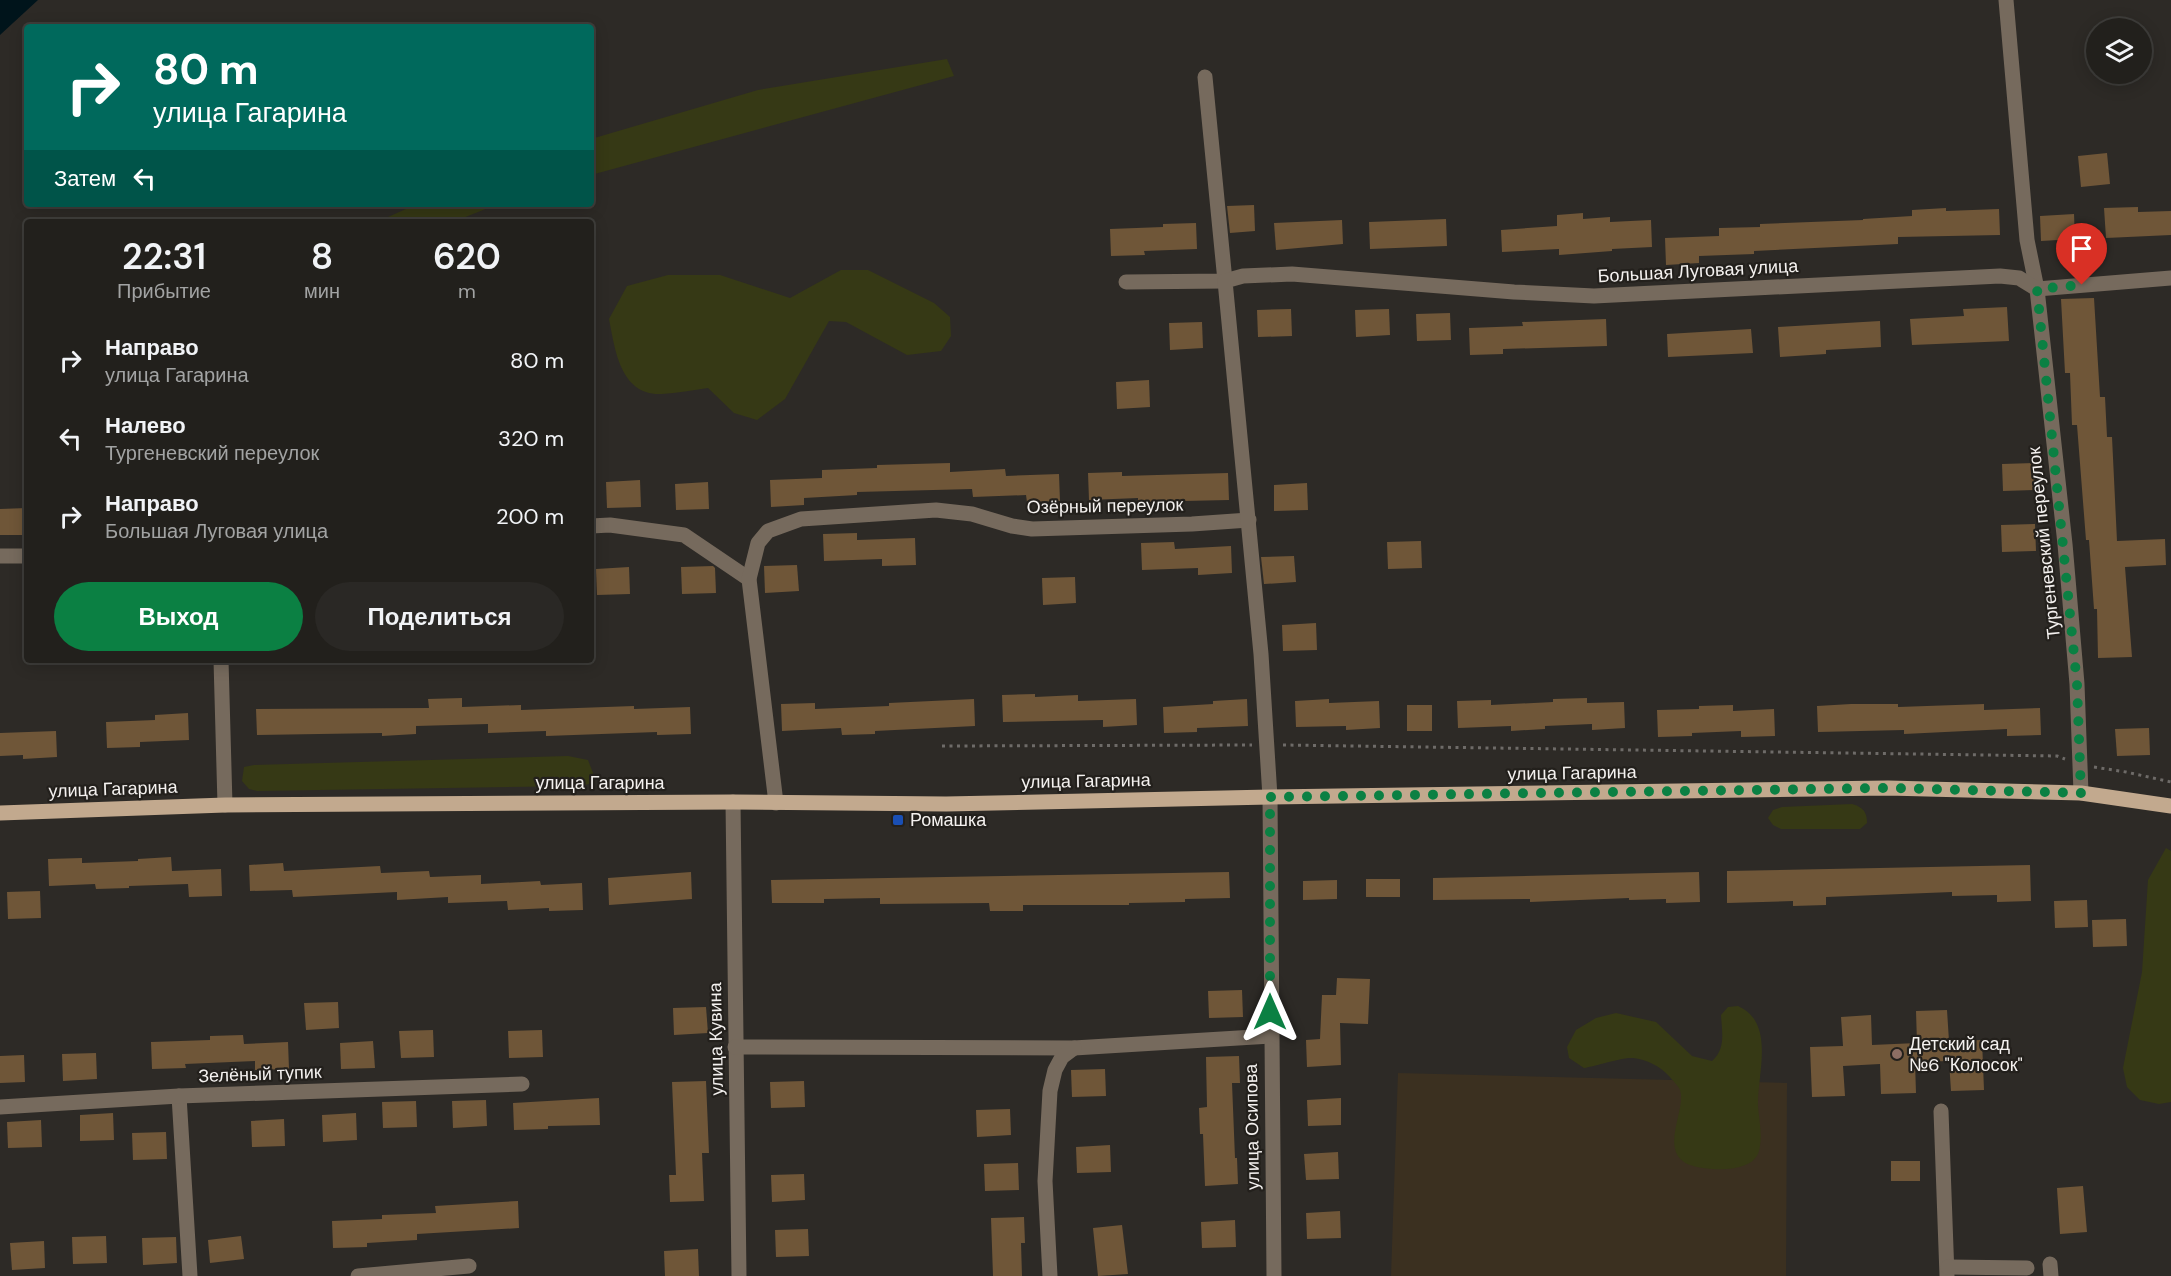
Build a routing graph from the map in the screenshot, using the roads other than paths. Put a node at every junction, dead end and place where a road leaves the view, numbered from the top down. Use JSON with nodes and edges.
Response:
{"nodes":[{"id":1,"x":2006,"y":0,"type":"edge"},
{"id":2,"x":1205,"y":76,"type":"dead end"},
{"id":3,"x":2171,"y":278,"type":"edge"},
{"id":4,"x":1225,"y":281,"type":"junction"},
{"id":5,"x":1126,"y":282,"type":"dead end"},
{"id":6,"x":2037,"y":289,"type":"junction"},
{"id":7,"x":1249,"y":520,"type":"junction"},
{"id":8,"x":594,"y":526,"type":"edge"},
{"id":9,"x":0,"y":556,"type":"edge"},
{"id":10,"x":24,"y":556,"type":"edge"},
{"id":11,"x":749,"y":579,"type":"junction"},
{"id":12,"x":221,"y":663,"type":"edge"},
{"id":13,"x":2081,"y":793,"type":"junction"},
{"id":14,"x":1270,"y":797,"type":"junction"},
{"id":15,"x":733,"y":802,"type":"junction"},
{"id":16,"x":776,"y":803,"type":"junction"},
{"id":17,"x":225,"y":805,"type":"junction"},
{"id":18,"x":2171,"y":806,"type":"edge"},
{"id":19,"x":0,"y":813,"type":"edge"},
{"id":20,"x":1270,"y":1036,"type":"junction"},
{"id":21,"x":735,"y":1047,"type":"junction"},
{"id":22,"x":1074,"y":1048,"type":"junction"},
{"id":23,"x":522,"y":1084,"type":"dead end"},
{"id":24,"x":179,"y":1096,"type":"junction"},
{"id":25,"x":0,"y":1107,"type":"edge"},
{"id":26,"x":1941,"y":1111,"type":"dead end"},
{"id":27,"x":469,"y":1266,"type":"dead end"},
{"id":28,"x":2027,"y":1268,"type":"dead end"},
{"id":29,"x":1947,"y":1272,"type":"edge"},
{"id":30,"x":190,"y":1276,"type":"edge"},
{"id":31,"x":358,"y":1276,"type":"edge"},
{"id":32,"x":739,"y":1276,"type":"edge"},
{"id":33,"x":1050,"y":1276,"type":"edge"},
{"id":34,"x":1274,"y":1276,"type":"edge"}],
"edges":[{"from":1,"to":6,"type":"street","name":"Тургеневский переулок"},
{"from":2,"to":4,"type":"street","name":"улица Осипова"},
{"from":3,"to":6,"type":"street","name":"Большая Луговая улица"},
{"from":4,"to":5,"type":"street","name":"Большая Луговая улица"},
{"from":4,"to":6,"type":"street","name":"Большая Луговая улица"},
{"from":4,"to":7,"type":"street","name":"улица Осипова"},
{"from":6,"to":13,"type":"street","name":"Тургеневский переулок"},
{"from":7,"to":11,"type":"street","name":"Озёрный переулок"},
{"from":7,"to":14,"type":"street","name":"улица Осипова"},
{"from":8,"to":11,"type":"street"},
{"from":9,"to":10,"type":"street"},
{"from":11,"to":16,"type":"street"},
{"from":12,"to":17,"type":"street"},
{"from":13,"to":14,"type":"main road","name":"улица Гагарина"},
{"from":13,"to":18,"type":"main road","name":"улица Гагарина"},
{"from":14,"to":16,"type":"main road","name":"улица Гагарина"},
{"from":14,"to":20,"type":"street","name":"улица Осипова"},
{"from":15,"to":16,"type":"main road","name":"улица Гагарина"},
{"from":15,"to":17,"type":"main road","name":"улица Гагарина"},
{"from":15,"to":21,"type":"street","name":"улица Кувина"},
{"from":17,"to":19,"type":"main road","name":"улица Гагарина"},
{"from":20,"to":22,"type":"street"},
{"from":20,"to":34,"type":"street","name":"улица Осипова"},
{"from":21,"to":22,"type":"street"},
{"from":21,"to":32,"type":"street","name":"улица Кувина"},
{"from":22,"to":33,"type":"street"},
{"from":23,"to":24,"type":"street","name":"Зелёный тупик"},
{"from":24,"to":25,"type":"street","name":"Зелёный тупик"},
{"from":24,"to":30,"type":"street"},
{"from":26,"to":29,"type":"street"},
{"from":27,"to":31,"type":"street"},
{"from":28,"to":29,"type":"street"}]}
